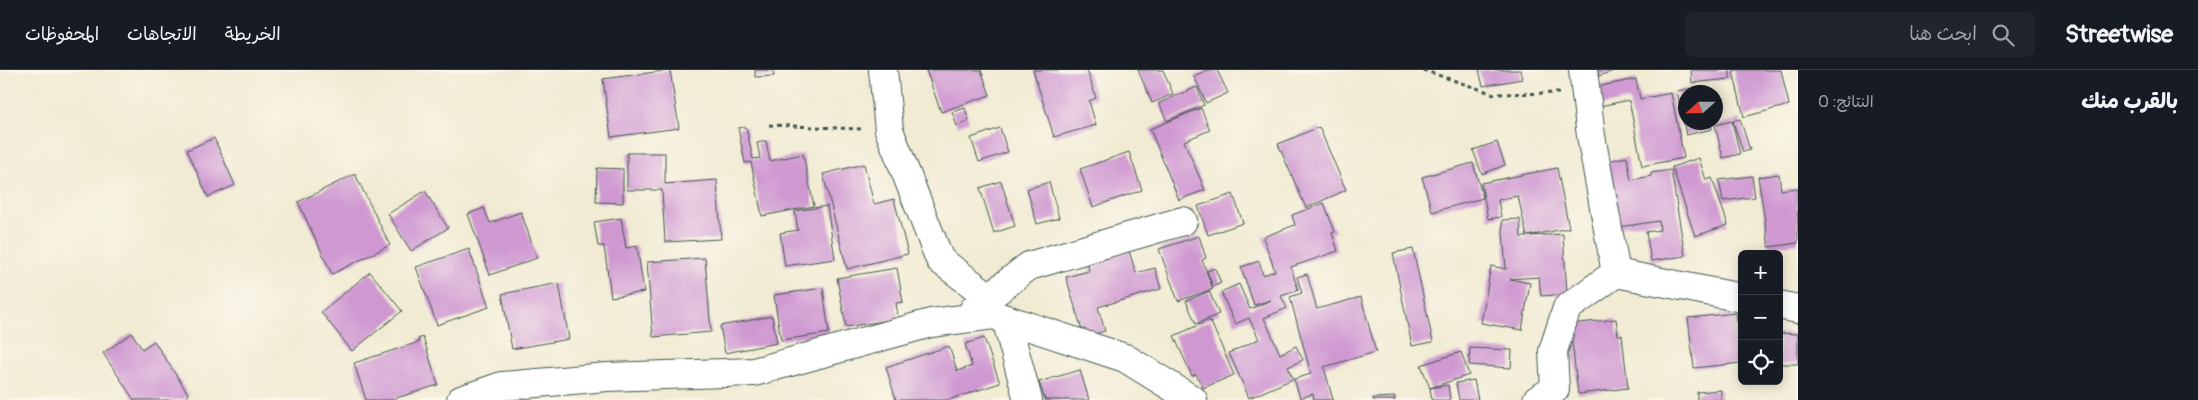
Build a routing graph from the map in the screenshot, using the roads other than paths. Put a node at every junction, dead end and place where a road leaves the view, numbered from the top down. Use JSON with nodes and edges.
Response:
{"nodes":[{"id":1,"x":883,"y":70,"type":"edge"},
{"id":2,"x":1584,"y":81,"type":"edge"},
{"id":3,"x":1184,"y":221,"type":"dead end"},
{"id":4,"x":1616,"y":273,"type":"junction"},
{"id":5,"x":988,"y":296,"type":"junction"},
{"id":6,"x":1738,"y":297,"type":"edge"},
{"id":7,"x":1783,"y":306,"type":"edge"},
{"id":8,"x":1798,"y":309,"type":"edge"},
{"id":9,"x":961,"y":320,"type":"junction"},
{"id":10,"x":1006,"y":320,"type":"junction"},
{"id":11,"x":461,"y":400,"type":"edge"},
{"id":12,"x":1028,"y":400,"type":"edge"},
{"id":13,"x":1193,"y":400,"type":"edge"},
{"id":14,"x":1537,"y":400,"type":"edge"}],
"edges":[{"from":1,"to":5,"type":"street"},
{"from":2,"to":4,"type":"street"},
{"from":3,"to":5,"type":"street"},
{"from":4,"to":6,"type":"street"},
{"from":4,"to":14,"type":"street"},
{"from":5,"to":9,"type":"street"},
{"from":7,"to":8,"type":"street"},
{"from":9,"to":10,"type":"street"},
{"from":9,"to":11,"type":"street"},
{"from":10,"to":12,"type":"street"},
{"from":10,"to":13,"type":"street"}]}
